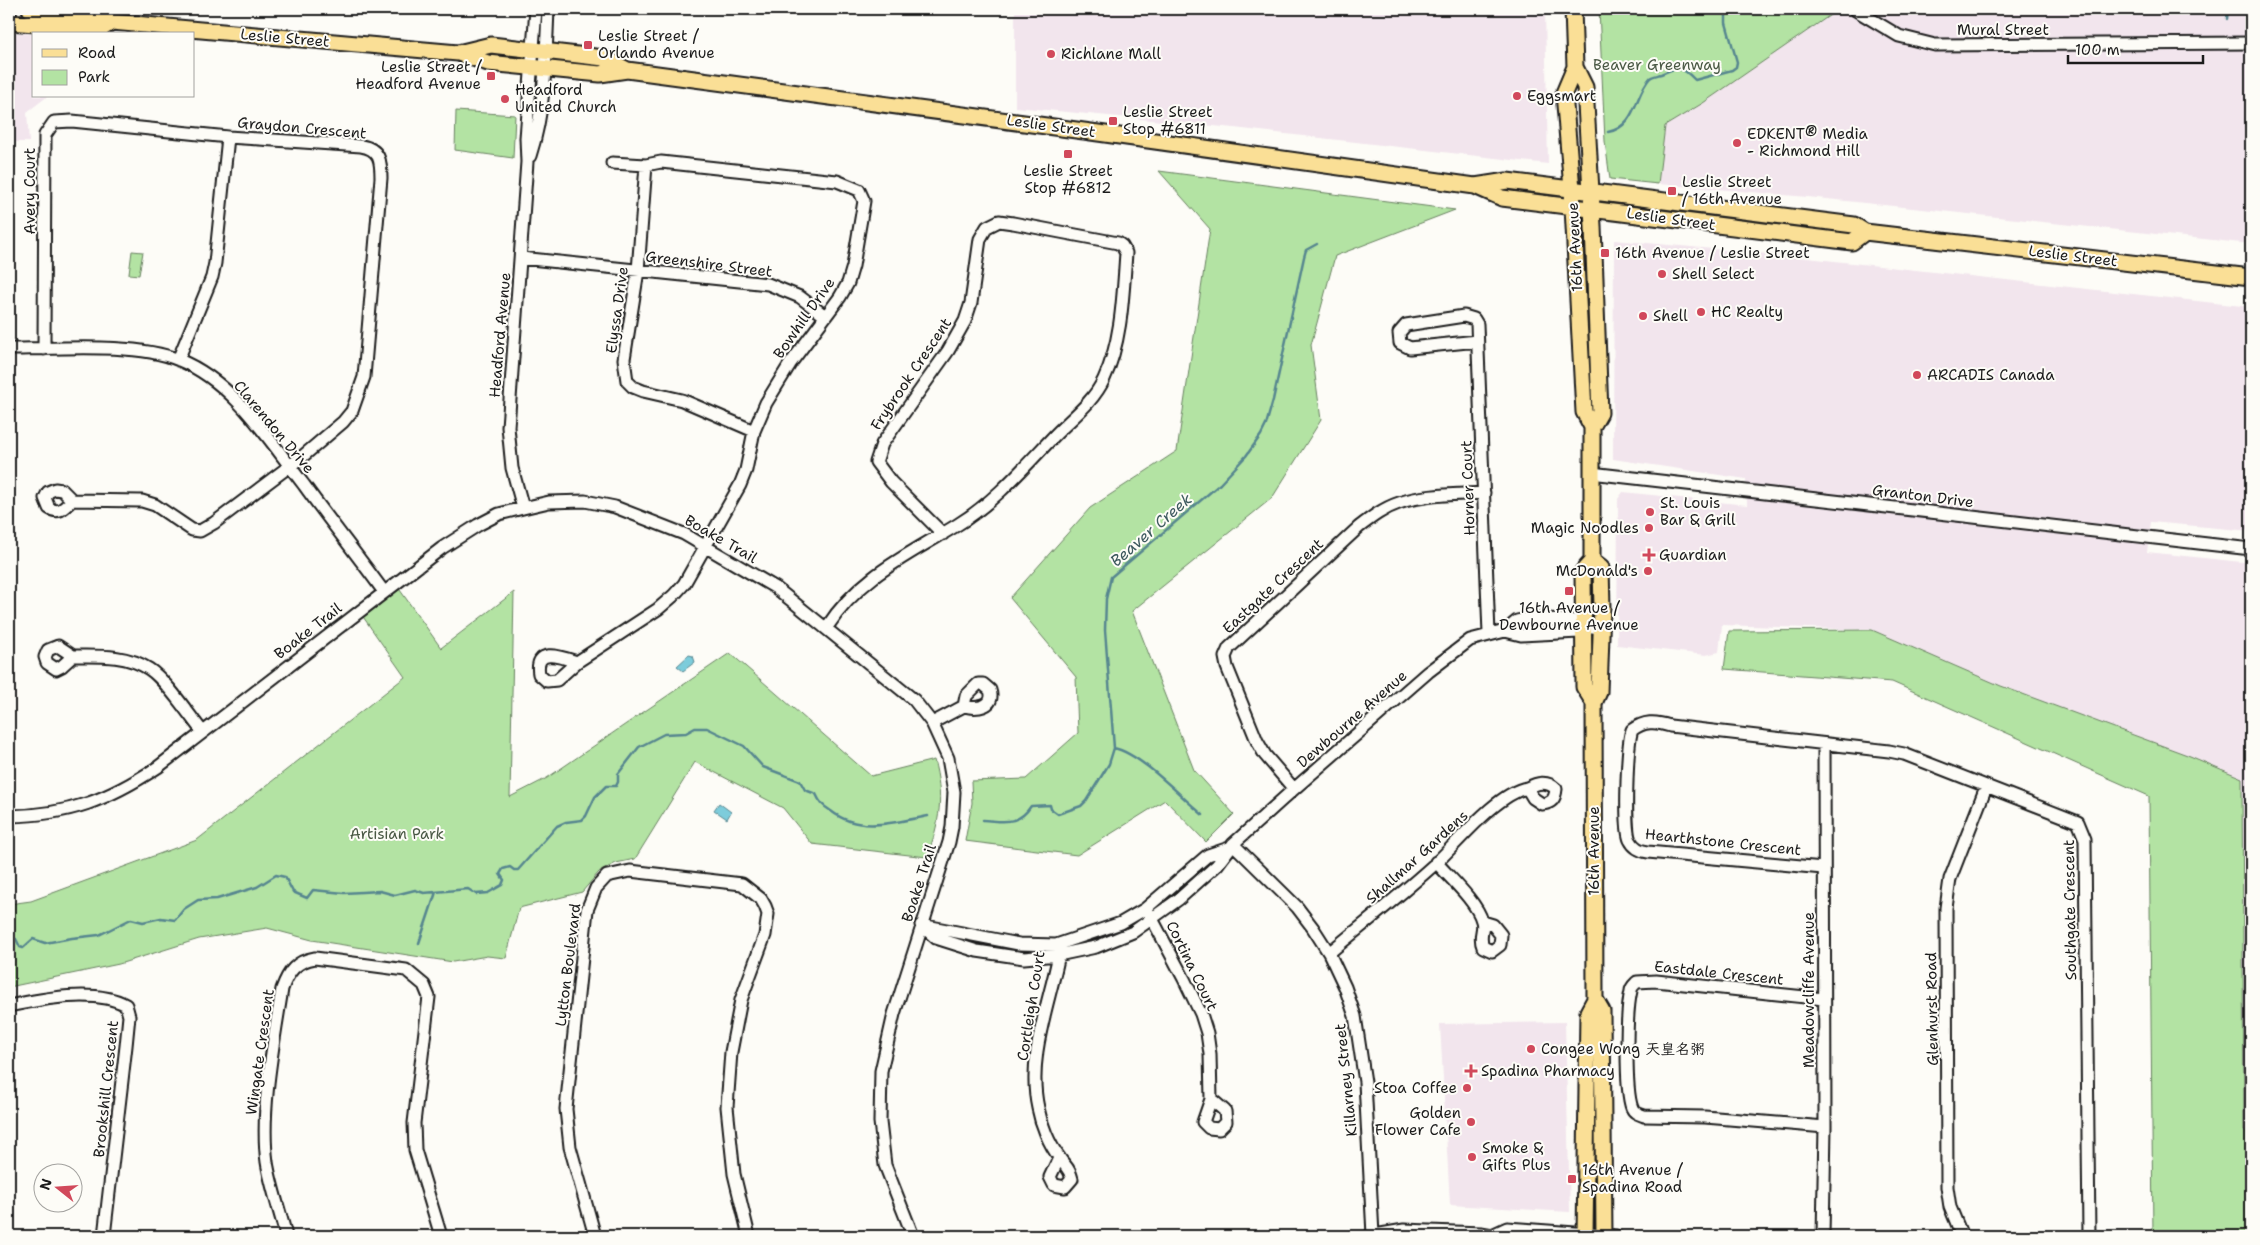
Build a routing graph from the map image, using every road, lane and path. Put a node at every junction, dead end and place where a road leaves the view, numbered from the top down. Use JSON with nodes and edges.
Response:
{"nodes":[{"id":1,"x":30,"y":9,"type":"edge"},
{"id":2,"x":536,"y":9,"type":"edge"},
{"id":3,"x":548,"y":9,"type":"edge"},
{"id":4,"x":1573,"y":9,"type":"edge"},
{"id":5,"x":1854,"y":9,"type":"edge"},
{"id":6,"x":9,"y":22,"type":"edge"},
{"id":7,"x":112,"y":22,"type":"junction"},
{"id":8,"x":2251,"y":43,"type":"edge"},
{"id":9,"x":540,"y":51,"type":"junction"},
{"id":10,"x":458,"y":53,"type":"junction"},
{"id":11,"x":538,"y":67,"type":"junction"},
{"id":12,"x":1575,"y":67,"type":"junction"},
{"id":13,"x":627,"y":70,"type":"junction"},
{"id":14,"x":228,"y":137,"type":"junction"},
{"id":15,"x":612,"y":163,"type":"dead end"},
{"id":16,"x":646,"y":166,"type":"junction"},
{"id":17,"x":1475,"y":186,"type":"junction"},
{"id":18,"x":1572,"y":189,"type":"junction"},
{"id":19,"x":1591,"y":191,"type":"junction"},
{"id":20,"x":1573,"y":206,"type":"junction"},
{"id":21,"x":1592,"y":209,"type":"junction"},
{"id":22,"x":1865,"y":232,"type":"junction"},
{"id":23,"x":521,"y":258,"type":"junction"},
{"id":24,"x":638,"y":271,"type":"junction"},
{"id":25,"x":2251,"y":277,"type":"edge"},
{"id":26,"x":825,"y":316,"type":"junction"},
{"id":27,"x":1477,"y":341,"type":"junction"},
{"id":28,"x":44,"y":348,"type":"junction"},
{"id":29,"x":9,"y":349,"type":"edge"},
{"id":30,"x":178,"y":360,"type":"junction"},
{"id":31,"x":1592,"y":427,"type":"junction"},
{"id":32,"x":754,"y":431,"type":"junction"},
{"id":33,"x":289,"y":466,"type":"junction"},
{"id":34,"x":1591,"y":473,"type":"junction"},
{"id":35,"x":1484,"y":494,"type":"junction"},
{"id":36,"x":72,"y":500,"type":"dead end"},
{"id":37,"x":523,"y":508,"type":"junction"},
{"id":38,"x":943,"y":534,"type":"junction"},
{"id":39,"x":705,"y":546,"type":"junction"},
{"id":40,"x":2251,"y":548,"type":"edge"},
{"id":41,"x":1592,"y":561,"type":"junction"},
{"id":42,"x":384,"y":592,"type":"junction"},
{"id":43,"x":1584,"y":626,"type":"junction"},
{"id":44,"x":828,"y":628,"type":"junction"},
{"id":45,"x":1601,"y":628,"type":"junction"},
{"id":46,"x":1505,"y":631,"type":"junction"},
{"id":47,"x":1489,"y":634,"type":"junction"},
{"id":48,"x":73,"y":656,"type":"dead end"},
{"id":49,"x":577,"y":662,"type":"dead end"},
{"id":50,"x":1594,"y":703,"type":"junction"},
{"id":51,"x":964,"y":706,"type":"dead end"},
{"id":52,"x":932,"y":723,"type":"junction"},
{"id":53,"x":202,"y":732,"type":"junction"},
{"id":54,"x":1824,"y":744,"type":"junction"},
{"id":55,"x":1986,"y":787,"type":"junction"},
{"id":56,"x":1294,"y":788,"type":"junction"},
{"id":57,"x":1527,"y":788,"type":"dead end"},
{"id":58,"x":9,"y":816,"type":"edge"},
{"id":59,"x":1231,"y":846,"type":"junction"},
{"id":60,"x":1436,"y":862,"type":"junction"},
{"id":61,"x":1823,"y":868,"type":"junction"},
{"id":62,"x":1149,"y":913,"type":"junction"},
{"id":63,"x":1483,"y":922,"type":"dead end"},
{"id":64,"x":921,"y":925,"type":"junction"},
{"id":65,"x":1057,"y":950,"type":"junction"},
{"id":66,"x":1329,"y":953,"type":"junction"},
{"id":67,"x":1595,"y":999,"type":"junction"},
{"id":68,"x":1824,"y":999,"type":"junction"},
{"id":69,"x":9,"y":1006,"type":"edge"},
{"id":70,"x":1210,"y":1099,"type":"dead end"},
{"id":71,"x":1825,"y":1127,"type":"junction"},
{"id":72,"x":1059,"y":1158,"type":"dead end"},
{"id":73,"x":1482,"y":1234,"type":"edge"},
{"id":74,"x":1496,"y":1235,"type":"edge"},
{"id":75,"x":1585,"y":1235,"type":"edge"},
{"id":76,"x":104,"y":1236,"type":"edge"},
{"id":77,"x":286,"y":1236,"type":"edge"},
{"id":78,"x":441,"y":1236,"type":"edge"},
{"id":79,"x":595,"y":1236,"type":"edge"},
{"id":80,"x":749,"y":1236,"type":"edge"},
{"id":81,"x":913,"y":1236,"type":"edge"},
{"id":82,"x":1371,"y":1236,"type":"edge"},
{"id":83,"x":1608,"y":1236,"type":"edge"},
{"id":84,"x":1823,"y":1236,"type":"edge"},
{"id":85,"x":1962,"y":1236,"type":"edge"},
{"id":86,"x":2089,"y":1236,"type":"edge"}],
"edges":[{"from":1,"to":7,"type":"main road","name":"Leslie Street"},
{"from":2,"to":9,"type":"street"},
{"from":3,"to":9,"type":"street"},
{"from":4,"to":12,"type":"main road","name":"16th Avenue"},
{"from":5,"to":8,"type":"street","name":"Mural Street"},
{"from":6,"to":7,"type":"main road","name":"Leslie Street"},
{"from":7,"to":10,"type":"main road","name":"Leslie Street"},
{"from":9,"to":10,"type":"main road","name":"Leslie Street"},
{"from":9,"to":11,"type":"street","name":"Headford Avenue"},
{"from":9,"to":13,"type":"main road","name":"Leslie Street"},
{"from":10,"to":11,"type":"main road","name":"Leslie Street"},
{"from":11,"to":13,"type":"main road","name":"Leslie Street"},
{"from":11,"to":23,"type":"street","name":"Headford Avenue"},
{"from":12,"to":18,"type":"main road","name":"16th Avenue"},
{"from":12,"to":19,"type":"main road","name":"16th Avenue"},
{"from":13,"to":17,"type":"main road","name":"Leslie Street"},
{"from":14,"to":28,"type":"street","name":"Avery Court"},
{"from":14,"to":30,"type":"street","name":"Graydon Crescent"},
{"from":14,"to":33,"type":"street","name":"Graydon Crescent"},
{"from":15,"to":16,"type":"street","name":"Bowhill Drive"},
{"from":16,"to":24,"type":"street","name":"Elyssa Drive"},
{"from":16,"to":26,"type":"street","name":"Bowhill Drive"},
{"from":17,"to":18,"type":"main road","name":"Leslie Street"},
{"from":17,"to":20,"type":"main road","name":"Leslie Street"},
{"from":18,"to":19,"type":"main road","name":"Leslie Street"},
{"from":18,"to":20,"type":"main road","name":"16th Avenue"},
{"from":19,"to":21,"type":"main road","name":"16th Avenue"},
{"from":19,"to":22,"type":"main road","name":"Leslie Street"},
{"from":20,"to":21,"type":"main road","name":"Leslie Street"},
{"from":20,"to":31,"type":"main road","name":"16th Avenue"},
{"from":21,"to":22,"type":"main road","name":"Leslie Street"},
{"from":21,"to":31,"type":"main road","name":"16th Avenue"},
{"from":22,"to":25,"type":"main road","name":"Leslie Street"},
{"from":23,"to":24,"type":"street","name":"Greenshire Street"},
{"from":23,"to":37,"type":"street","name":"Headford Avenue"},
{"from":24,"to":26,"type":"street","name":"Greenshire Street"},
{"from":24,"to":32,"type":"street","name":"Elyssa Drive"},
{"from":26,"to":32,"type":"street","name":"Bowhill Drive"},
{"from":27,"to":27,"type":"street","name":"Horner Court"},
{"from":27,"to":35,"type":"street","name":"Horner Court"},
{"from":28,"to":29,"type":"street","name":"Clarendon Drive"},
{"from":28,"to":30,"type":"street","name":"Clarendon Drive"},
{"from":30,"to":33,"type":"street","name":"Clarendon Drive"},
{"from":31,"to":34,"type":"main road","name":"16th Avenue"},
{"from":32,"to":39,"type":"street","name":"Bowhill Drive"},
{"from":33,"to":36,"type":"street","name":"Graydon Crescent"},
{"from":33,"to":42,"type":"street","name":"Clarendon Drive"},
{"from":34,"to":40,"type":"street","name":"Granton Drive"},
{"from":34,"to":41,"type":"main road","name":"16th Avenue"},
{"from":35,"to":47,"type":"street","name":"Horner Court"},
{"from":35,"to":56,"type":"street","name":"Eastgate Crescent"},
{"from":37,"to":39,"type":"street","name":"Boake Trail"},
{"from":37,"to":42,"type":"street","name":"Boake Trail"},
{"from":38,"to":38,"type":"street","name":"Frybrook Crescent"},
{"from":38,"to":44,"type":"street","name":"Frybrook Crescent"},
{"from":39,"to":44,"type":"street","name":"Boake Trail"},
{"from":39,"to":49,"type":"street","name":"Bowhill Drive"},
{"from":41,"to":43,"type":"main road","name":"16th Avenue"},
{"from":41,"to":45,"type":"main road","name":"16th Avenue"},
{"from":42,"to":53,"type":"street","name":"Boake Trail"},
{"from":43,"to":45,"type":"street","name":"Dewbourne Avenue"},
{"from":43,"to":46,"type":"street","name":"Dewbourne Avenue"},
{"from":43,"to":46,"type":"street","name":"Dewbourne Avenue"},
{"from":43,"to":50,"type":"main road","name":"16th Avenue"},
{"from":44,"to":52,"type":"street","name":"Boake Trail"},
{"from":45,"to":50,"type":"main road","name":"16th Avenue"},
{"from":46,"to":47,"type":"street","name":"Dewbourne Avenue"},
{"from":47,"to":56,"type":"street","name":"Dewbourne Avenue"},
{"from":48,"to":53,"type":"street"},
{"from":50,"to":67,"type":"main road","name":"16th Avenue"},
{"from":51,"to":52,"type":"street"},
{"from":52,"to":64,"type":"street","name":"Boake Trail"},
{"from":53,"to":58,"type":"street","name":"Boake Trail"},
{"from":54,"to":55,"type":"street","name":"Southgate Crescent"},
{"from":54,"to":61,"type":"street","name":"Meadowcliffe Avenue"},
{"from":54,"to":61,"type":"street","name":"Hearthstone Crescent"},
{"from":55,"to":85,"type":"street","name":"Glenhurst Road"},
{"from":55,"to":86,"type":"street","name":"Southgate Crescent"},
{"from":56,"to":59,"type":"street","name":"Dewbourne Avenue"},
{"from":57,"to":60,"type":"street","name":"Shallmar Gardens"},
{"from":59,"to":62,"type":"street","name":"Dewbourne Avenue"},
{"from":59,"to":66,"type":"street","name":"Killarney Street"},
{"from":60,"to":63,"type":"street"},
{"from":60,"to":66,"type":"street","name":"Shallmar Gardens"},
{"from":61,"to":68,"type":"street","name":"Meadowcliffe Avenue"},
{"from":62,"to":65,"type":"street","name":"Dewbourne Avenue"},
{"from":62,"to":70,"type":"street","name":"Cortina Court"},
{"from":64,"to":65,"type":"street","name":"Dewbourne Avenue"},
{"from":64,"to":81,"type":"street","name":"Boake Trail"},
{"from":65,"to":72,"type":"street","name":"Cortleigh Court"},
{"from":66,"to":82,"type":"street","name":"Killarney Street"},
{"from":67,"to":75,"type":"main road","name":"16th Avenue"},
{"from":67,"to":83,"type":"main road","name":"16th Avenue"},
{"from":68,"to":71,"type":"street","name":"Meadowcliffe Avenue"},
{"from":68,"to":71,"type":"street","name":"Eastdale Crescent"},
{"from":69,"to":76,"type":"street","name":"Brookshill Crescent"},
{"from":71,"to":84,"type":"street","name":"Meadowcliffe Avenue"},
{"from":73,"to":74,"type":"street"},
{"from":73,"to":82,"type":"street"},
{"from":74,"to":75,"type":"street"},
{"from":75,"to":83,"type":"street"},
{"from":77,"to":78,"type":"street","name":"Wingate Crescent"},
{"from":79,"to":80,"type":"street","name":"Lytton Boulevard"}]}
